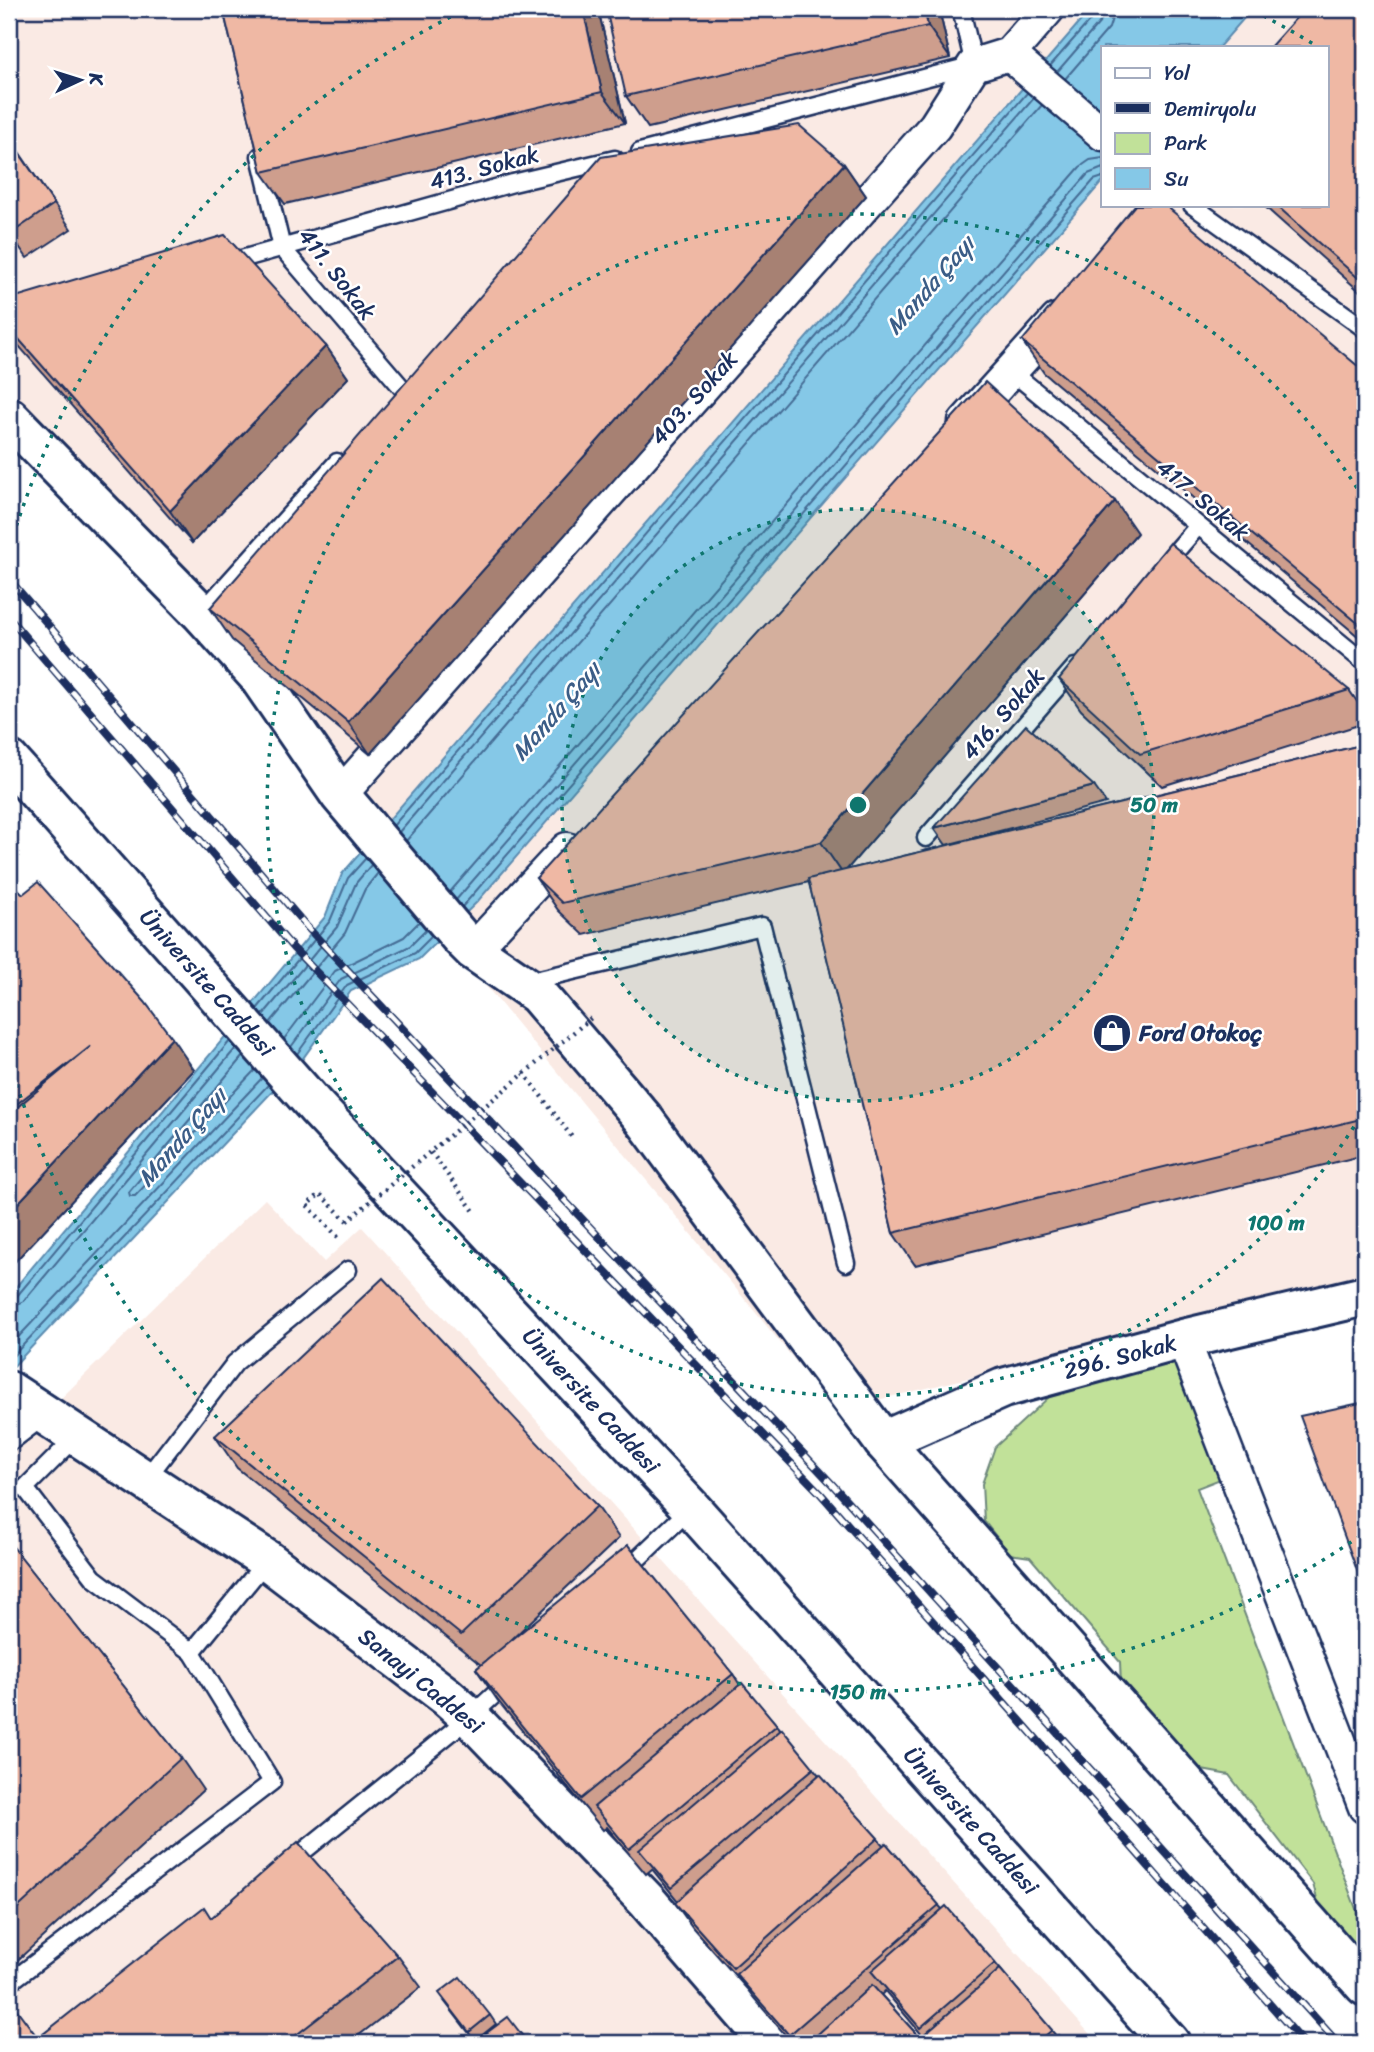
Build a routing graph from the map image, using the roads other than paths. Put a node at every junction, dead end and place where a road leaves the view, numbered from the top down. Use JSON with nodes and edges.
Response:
{"nodes":[{"id":1,"x":961,"y":9,"type":"edge"},
{"id":2,"x":1048,"y":9,"type":"edge"},
{"id":3,"x":1009,"y":54,"type":"junction"},
{"id":4,"x":974,"y":65,"type":"junction"},
{"id":5,"x":1101,"y":132,"type":"edge"},
{"id":6,"x":256,"y":142,"type":"edge"},
{"id":7,"x":596,"y":164,"type":"junction"},
{"id":8,"x":578,"y":185,"type":"edge"},
{"id":9,"x":1193,"y":206,"type":"edge"},
{"id":10,"x":282,"y":248,"type":"junction"},
{"id":11,"x":215,"y":266,"type":"edge"},
{"id":12,"x":1076,"y":298,"type":"edge"},
{"id":13,"x":1365,"y":329,"type":"edge"},
{"id":14,"x":1012,"y":372,"type":"junction"},
{"id":15,"x":415,"y":377,"type":"edge"},
{"id":16,"x":9,"y":417,"type":"edge"},
{"id":17,"x":946,"y":443,"type":"edge"},
{"id":18,"x":348,"y":450,"type":"edge"},
{"id":19,"x":1198,"y":526,"type":"junction"},
{"id":20,"x":1153,"y":578,"type":"edge"},
{"id":21,"x":201,"y":613,"type":"junction"},
{"id":22,"x":1089,"y":651,"type":"edge"},
{"id":23,"x":1365,"y":663,"type":"edge"},
{"id":24,"x":9,"y":760,"type":"edge"},
{"id":25,"x":340,"y":795,"type":"junction"},
{"id":26,"x":586,"y":828,"type":"edge"},
{"id":27,"x":926,"y":838,"type":"dead end"},
{"id":28,"x":467,"y":943,"type":"junction"},
{"id":29,"x":521,"y":983,"type":"junction"},
{"id":30,"x":846,"y":1263,"type":"dead end"},
{"id":31,"x":348,"y":1270,"type":"dead end"},
{"id":32,"x":1365,"y":1296,"type":"edge"},
{"id":33,"x":1183,"y":1339,"type":"junction"},
{"id":34,"x":21,"y":1409,"type":"edge"},
{"id":35,"x":78,"y":1435,"type":"junction"},
{"id":36,"x":883,"y":1441,"type":"junction"},
{"id":37,"x":145,"y":1480,"type":"junction"},
{"id":38,"x":691,"y":1508,"type":"junction"},
{"id":39,"x":267,"y":1560,"type":"junction"},
{"id":40,"x":611,"y":1584,"type":"edge"},
{"id":41,"x":192,"y":1652,"type":"junction"},
{"id":42,"x":520,"y":1670,"type":"edge"},
{"id":43,"x":470,"y":1717,"type":"junction"},
{"id":44,"x":1365,"y":1807,"type":"edge"},
{"id":45,"x":277,"y":1872,"type":"edge"},
{"id":46,"x":9,"y":1983,"type":"edge"},
{"id":47,"x":1365,"y":1986,"type":"edge"},
{"id":48,"x":770,"y":2043,"type":"edge"},
{"id":49,"x":1170,"y":2043,"type":"edge"}],
"edges":[{"from":1,"to":4,"type":"lane"},
{"from":2,"to":3,"type":"street"},
{"from":3,"to":4,"type":"street"},
{"from":3,"to":5,"type":"street"},
{"from":4,"to":7,"type":"lane","name":"413. Sokak"},
{"from":4,"to":25,"type":"street","name":"403. Sokak"},
{"from":6,"to":10,"type":"lane","name":"411. Sokak"},
{"from":7,"to":8,"type":"lane"},
{"from":7,"to":10,"type":"lane","name":"413. Sokak"},
{"from":9,"to":13,"type":"lane"},
{"from":10,"to":11,"type":"lane","name":"413. Sokak"},
{"from":10,"to":15,"type":"lane","name":"411. Sokak"},
{"from":12,"to":14,"type":"street"},
{"from":14,"to":17,"type":"street"},
{"from":14,"to":19,"type":"lane","name":"417. Sokak"},
{"from":16,"to":21,"type":"main road"},
{"from":18,"to":21,"type":"lane"},
{"from":19,"to":20,"type":"lane"},
{"from":19,"to":23,"type":"lane","name":"417. Sokak"},
{"from":21,"to":25,"type":"main road"},
{"from":22,"to":27,"type":"lane","name":"416. Sokak"},
{"from":24,"to":38,"type":"main road","name":"Üniversite Caddesi"},
{"from":25,"to":28,"type":"main road"},
{"from":26,"to":28,"type":"street"},
{"from":28,"to":29,"type":"main road"},
{"from":29,"to":30,"type":"lane"},
{"from":29,"to":36,"type":"main road"},
{"from":31,"to":37,"type":"lane"},
{"from":32,"to":33,"type":"main road","name":"296. Sokak"},
{"from":33,"to":36,"type":"main road","name":"296. Sokak"},
{"from":33,"to":44,"type":"street"},
{"from":34,"to":35,"type":"main road","name":"Sanayi Caddesi"},
{"from":35,"to":37,"type":"main road","name":"Sanayi Caddesi"},
{"from":35,"to":41,"type":"lane"},
{"from":36,"to":47,"type":"main road"},
{"from":37,"to":39,"type":"main road","name":"Sanayi Caddesi"},
{"from":38,"to":40,"type":"lane"},
{"from":38,"to":49,"type":"main road","name":"Üniversite Caddesi"},
{"from":39,"to":41,"type":"lane"},
{"from":39,"to":43,"type":"main road","name":"Sanayi Caddesi"},
{"from":41,"to":46,"type":"lane"},
{"from":42,"to":43,"type":"lane"},
{"from":43,"to":45,"type":"lane"},
{"from":43,"to":48,"type":"main road","name":"Sanayi Caddesi"}]}
